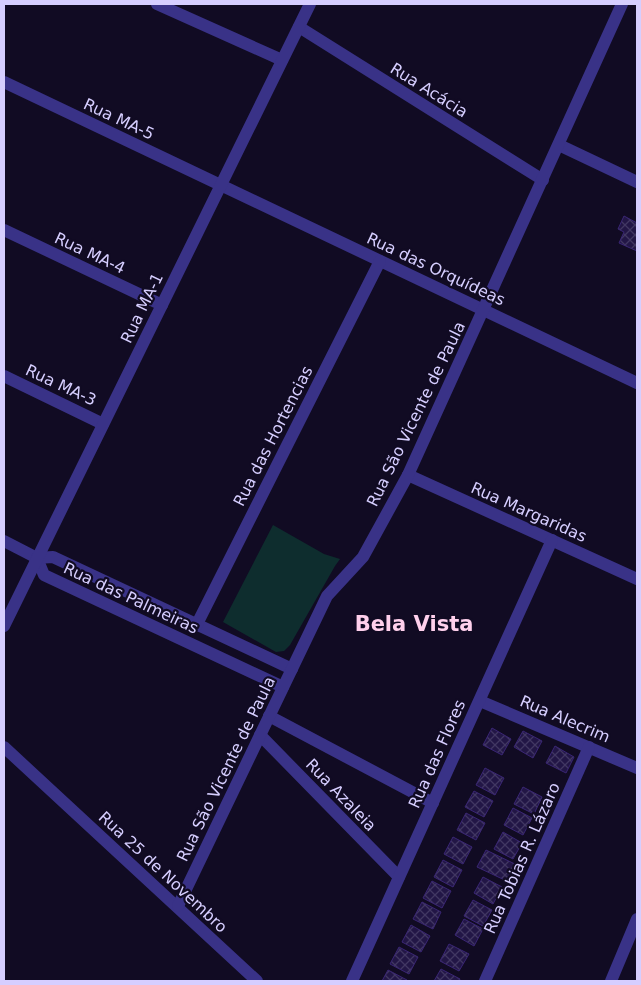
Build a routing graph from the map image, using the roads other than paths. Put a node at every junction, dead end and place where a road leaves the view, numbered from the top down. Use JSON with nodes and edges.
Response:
{"nodes":[{"id":1,"x":157,"y":4,"type":"edge"},
{"id":2,"x":310,"y":4,"type":"edge"},
{"id":3,"x":622,"y":4,"type":"edge"},
{"id":4,"x":298,"y":27,"type":"junction"},
{"id":5,"x":282,"y":60,"type":"junction"},
{"id":6,"x":4,"y":82,"type":"edge"},
{"id":7,"x":559,"y":145,"type":"junction"},
{"id":8,"x":543,"y":180,"type":"junction"},
{"id":9,"x":637,"y":182,"type":"edge"},
{"id":10,"x":221,"y":185,"type":"junction"},
{"id":11,"x":4,"y":230,"type":"edge"},
{"id":12,"x":380,"y":261,"type":"junction"},
{"id":13,"x":162,"y":305,"type":"junction"},
{"id":14,"x":484,"y":310,"type":"junction"},
{"id":15,"x":4,"y":376,"type":"edge"},
{"id":16,"x":637,"y":383,"type":"edge"},
{"id":17,"x":103,"y":424,"type":"junction"},
{"id":18,"x":408,"y":475,"type":"junction"},
{"id":19,"x":552,"y":540,"type":"junction"},
{"id":20,"x":4,"y":541,"type":"edge"},
{"id":21,"x":37,"y":558,"type":"junction"},
{"id":22,"x":637,"y":579,"type":"edge"},
{"id":23,"x":4,"y":626,"type":"edge"},
{"id":24,"x":196,"y":626,"type":"junction"},
{"id":25,"x":292,"y":670,"type":"junction"},
{"id":26,"x":283,"y":688,"type":"junction"},
{"id":27,"x":480,"y":701,"type":"junction"},
{"id":28,"x":269,"y":716,"type":"junction"},
{"id":29,"x":260,"y":736,"type":"junction"},
{"id":30,"x":4,"y":746,"type":"edge"},
{"id":31,"x":589,"y":748,"type":"junction"},
{"id":32,"x":637,"y":768,"type":"edge"},
{"id":33,"x":433,"y":803,"type":"junction"},
{"id":34,"x":399,"y":877,"type":"junction"},
{"id":35,"x":178,"y":906,"type":"junction"},
{"id":36,"x":637,"y":920,"type":"edge"},
{"id":37,"x":257,"y":981,"type":"edge"},
{"id":38,"x":352,"y":981,"type":"edge"},
{"id":39,"x":485,"y":981,"type":"edge"},
{"id":40,"x":611,"y":981,"type":"edge"}],
"edges":[{"from":1,"to":5,"type":"street"},
{"from":2,"to":4,"type":"street","name":"Rua MA-1"},
{"from":3,"to":7,"type":"street","name":"Rua São Vicente de Paula"},
{"from":4,"to":5,"type":"street","name":"Rua MA-1"},
{"from":4,"to":8,"type":"street","name":"Rua Acácia"},
{"from":5,"to":10,"type":"street","name":"Rua MA-1"},
{"from":6,"to":10,"type":"street","name":"Rua MA-5"},
{"from":7,"to":8,"type":"street","name":"Rua São Vicente de Paula"},
{"from":7,"to":9,"type":"street"},
{"from":8,"to":14,"type":"street","name":"Rua São Vicente de Paula"},
{"from":10,"to":12,"type":"street","name":"Rua das Orquídeas"},
{"from":10,"to":13,"type":"street","name":"Rua MA-1"},
{"from":11,"to":13,"type":"street","name":"Rua MA-4"},
{"from":12,"to":14,"type":"street","name":"Rua das Orquídeas"},
{"from":12,"to":24,"type":"street","name":"Rua das Hortencias"},
{"from":13,"to":17,"type":"street","name":"Rua MA-1"},
{"from":14,"to":16,"type":"street","name":"Rua das Orquídeas"},
{"from":14,"to":18,"type":"street","name":"Rua São Vicente de Paula"},
{"from":15,"to":17,"type":"street","name":"Rua MA-3"},
{"from":17,"to":21,"type":"street","name":"Rua MA-1"},
{"from":18,"to":19,"type":"street","name":"Rua Margaridas"},
{"from":18,"to":25,"type":"street","name":"Rua São Vicente de Paula"},
{"from":19,"to":22,"type":"street","name":"Rua Margaridas"},
{"from":19,"to":27,"type":"street","name":"Rua das Flores"},
{"from":20,"to":21,"type":"street"},
{"from":21,"to":23,"type":"street","name":"Rua MA-1"},
{"from":21,"to":24,"type":"street","name":"Rua das Palmeiras"},
{"from":21,"to":26,"type":"street","name":"Rua das Palmeiras"},
{"from":24,"to":25,"type":"street","name":"Rua das Palmeiras"},
{"from":25,"to":26,"type":"street","name":"Rua São Vicente de Paula"},
{"from":26,"to":28,"type":"street","name":"Rua São Vicente de Paula"},
{"from":27,"to":31,"type":"street","name":"Rua Alecrim"},
{"from":27,"to":33,"type":"street","name":"Rua das Flores"},
{"from":28,"to":29,"type":"street","name":"Rua São Vicente de Paula"},
{"from":28,"to":33,"type":"street","name":"Rua Azaleia"},
{"from":29,"to":34,"type":"street","name":"Rua Azaleia"},
{"from":29,"to":35,"type":"street","name":"Rua São Vicente de Paula"},
{"from":30,"to":35,"type":"street","name":"Rua 25 de Novembro"},
{"from":31,"to":32,"type":"street","name":"Rua Alecrim"},
{"from":31,"to":39,"type":"street","name":"Rua Tobias R. Lázaro"},
{"from":33,"to":34,"type":"street","name":"Rua das Flores"},
{"from":34,"to":38,"type":"street","name":"Rua das Flores"},
{"from":35,"to":37,"type":"street","name":"Rua 25 de Novembro"},
{"from":36,"to":40,"type":"street"}]}
